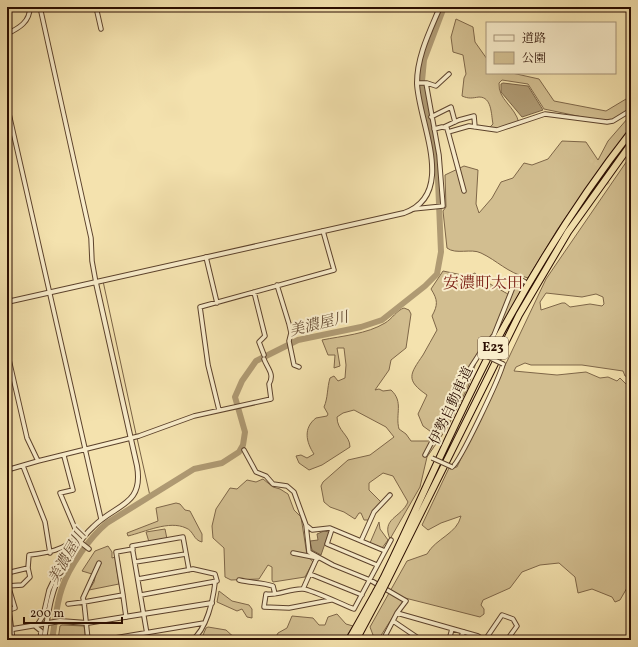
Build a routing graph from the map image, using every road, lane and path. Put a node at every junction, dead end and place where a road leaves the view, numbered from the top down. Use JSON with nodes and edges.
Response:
{"nodes":[{"id":1,"x":30,"y":7,"type":"edge"},
{"id":2,"x":40,"y":7,"type":"edge"},
{"id":3,"x":96,"y":7,"type":"edge"},
{"id":4,"x":440,"y":7,"type":"edge"},
{"id":5,"x":101,"y":29,"type":"dead end"},
{"id":6,"x":7,"y":34,"type":"edge"},
{"id":7,"x":449,"y":74,"type":"dead end"},
{"id":8,"x":418,"y":83,"type":"junction"},
{"id":9,"x":425,"y":83,"type":"junction"},
{"id":10,"x":7,"y":105,"type":"edge"},
{"id":11,"x":631,"y":110,"type":"edge"},
{"id":12,"x":431,"y":116,"type":"junction"},
{"id":13,"x":455,"y":122,"type":"junction"},
{"id":14,"x":444,"y":127,"type":"junction"},
{"id":15,"x":475,"y":127,"type":"junction"},
{"id":16,"x":434,"y":129,"type":"junction"},
{"id":17,"x":448,"y":132,"type":"junction"},
{"id":18,"x":631,"y":132,"type":"edge"},
{"id":19,"x":631,"y":144,"type":"edge"},
{"id":20,"x":464,"y":191,"type":"dead end"},
{"id":21,"x":413,"y":209,"type":"junction"},
{"id":22,"x":323,"y":231,"type":"junction"},
{"id":23,"x":206,"y":257,"type":"junction"},
{"id":24,"x":525,"y":282,"type":"dead end"},
{"id":25,"x":96,"y":283,"type":"junction"},
{"id":26,"x":277,"y":285,"type":"junction"},
{"id":27,"x":254,"y":292,"type":"junction"},
{"id":28,"x":49,"y":293,"type":"junction"},
{"id":29,"x":7,"y":302,"type":"edge"},
{"id":30,"x":217,"y":303,"type":"junction"},
{"id":31,"x":7,"y":351,"type":"edge"},
{"id":32,"x":480,"y":353,"type":"junction"},
{"id":33,"x":299,"y":367,"type":"dead end"},
{"id":34,"x":220,"y":410,"type":"junction"},
{"id":35,"x":130,"y":438,"type":"junction"},
{"id":36,"x":244,"y":450,"type":"dead end"},
{"id":37,"x":85,"y":451,"type":"junction"},
{"id":38,"x":426,"y":455,"type":"dead end"},
{"id":39,"x":64,"y":456,"type":"junction"},
{"id":40,"x":432,"y":458,"type":"dead end"},
{"id":41,"x":38,"y":461,"type":"junction"},
{"id":42,"x":23,"y":466,"type":"junction"},
{"id":43,"x":7,"y":470,"type":"edge"},
{"id":44,"x":390,"y":495,"type":"dead end"},
{"id":45,"x":100,"y":519,"type":"junction"},
{"id":46,"x":306,"y":525,"type":"junction"},
{"id":47,"x":332,"y":529,"type":"junction"},
{"id":48,"x":391,"y":540,"type":"dead end"},
{"id":49,"x":80,"y":541,"type":"junction"},
{"id":50,"x":362,"y":541,"type":"junction"},
{"id":51,"x":73,"y":542,"type":"junction"},
{"id":52,"x":90,"y":549,"type":"dead end"},
{"id":53,"x":133,"y":549,"type":"junction"},
{"id":54,"x":384,"y":550,"type":"junction"},
{"id":55,"x":50,"y":553,"type":"junction"},
{"id":56,"x":293,"y":553,"type":"dead end"},
{"id":57,"x":186,"y":554,"type":"junction"},
{"id":58,"x":320,"y":559,"type":"junction"},
{"id":59,"x":135,"y":562,"type":"junction"},
{"id":60,"x":99,"y":563,"type":"dead end"},
{"id":61,"x":377,"y":565,"type":"junction"},
{"id":62,"x":28,"y":568,"type":"junction"},
{"id":63,"x":189,"y":570,"type":"junction"},
{"id":64,"x":7,"y":573,"type":"edge"},
{"id":65,"x":310,"y":574,"type":"junction"},
{"id":66,"x":138,"y":579,"type":"junction"},
{"id":67,"x":239,"y":580,"type":"dead end"},
{"id":68,"x":370,"y":580,"type":"junction"},
{"id":69,"x":385,"y":580,"type":"junction"},
{"id":70,"x":215,"y":583,"type":"junction"},
{"id":71,"x":8,"y":585,"type":"edge"},
{"id":72,"x":303,"y":589,"type":"junction"},
{"id":73,"x":378,"y":593,"type":"junction"},
{"id":74,"x":275,"y":594,"type":"junction"},
{"id":75,"x":123,"y":595,"type":"junction"},
{"id":76,"x":140,"y":595,"type":"junction"},
{"id":77,"x":362,"y":595,"type":"junction"},
{"id":78,"x":332,"y":600,"type":"junction"},
{"id":79,"x":84,"y":602,"type":"junction"},
{"id":80,"x":212,"y":602,"type":"junction"},
{"id":81,"x":68,"y":604,"type":"dead end"},
{"id":82,"x":397,"y":613,"type":"junction"},
{"id":83,"x":144,"y":614,"type":"junction"},
{"id":84,"x":126,"y":617,"type":"junction"},
{"id":85,"x":393,"y":621,"type":"junction"},
{"id":86,"x":49,"y":623,"type":"junction"},
{"id":87,"x":87,"y":623,"type":"junction"},
{"id":88,"x":204,"y":623,"type":"junction"},
{"id":89,"x":36,"y":625,"type":"junction"},
{"id":90,"x":452,"y":628,"type":"junction"},
{"id":91,"x":9,"y":630,"type":"edge"},
{"id":92,"x":463,"y":632,"type":"junction"},
{"id":93,"x":147,"y":633,"type":"junction"},
{"id":94,"x":384,"y":638,"type":"edge"},
{"id":95,"x":474,"y":638,"type":"edge"},
{"id":96,"x":13,"y":640,"type":"edge"},
{"id":97,"x":40,"y":640,"type":"edge"},
{"id":98,"x":44,"y":640,"type":"edge"},
{"id":99,"x":88,"y":640,"type":"edge"},
{"id":100,"x":103,"y":640,"type":"edge"},
{"id":101,"x":148,"y":640,"type":"edge"},
{"id":102,"x":192,"y":640,"type":"edge"},
{"id":103,"x":349,"y":640,"type":"edge"},
{"id":104,"x":356,"y":640,"type":"edge"},
{"id":105,"x":390,"y":640,"type":"edge"},
{"id":106,"x":421,"y":640,"type":"edge"},
{"id":107,"x":449,"y":640,"type":"edge"},
{"id":108,"x":461,"y":640,"type":"edge"},
{"id":109,"x":484,"y":640,"type":"edge"},
{"id":110,"x":507,"y":640,"type":"edge"}],
"edges":[{"from":1,"to":6,"type":"street"},
{"from":2,"to":25,"type":"street"},
{"from":3,"to":5,"type":"street"},
{"from":4,"to":8,"type":"street"},
{"from":7,"to":9,"type":"street"},
{"from":8,"to":9,"type":"street"},
{"from":8,"to":21,"type":"street"},
{"from":9,"to":12,"type":"street"},
{"from":10,"to":28,"type":"street"},
{"from":11,"to":15,"type":"street"},
{"from":12,"to":13,"type":"street"},
{"from":12,"to":16,"type":"street"},
{"from":13,"to":14,"type":"street"},
{"from":13,"to":15,"type":"street"},
{"from":14,"to":16,"type":"street"},
{"from":14,"to":17,"type":"street"},
{"from":15,"to":17,"type":"street"},
{"from":16,"to":21,"type":"street"},
{"from":17,"to":20,"type":"street"},
{"from":18,"to":69,"type":"highway","name":"伊勢自動車道","number":"E23"},
{"from":19,"to":69,"type":"highway","name":"伊勢自動車道","number":"E23"},
{"from":21,"to":22,"type":"street"},
{"from":22,"to":23,"type":"street"},
{"from":22,"to":26,"type":"street"},
{"from":23,"to":25,"type":"street"},
{"from":23,"to":30,"type":"street"},
{"from":24,"to":32,"type":"street"},
{"from":25,"to":28,"type":"street"},
{"from":25,"to":35,"type":"street"},
{"from":26,"to":27,"type":"street"},
{"from":26,"to":33,"type":"street"},
{"from":27,"to":30,"type":"street"},
{"from":27,"to":34,"type":"street"},
{"from":28,"to":29,"type":"street"},
{"from":28,"to":37,"type":"street"},
{"from":30,"to":34,"type":"street"},
{"from":31,"to":41,"type":"street"},
{"from":32,"to":38,"type":"street"},
{"from":32,"to":40,"type":"street","bridge":true},
{"from":34,"to":35,"type":"street"},
{"from":35,"to":37,"type":"street"},
{"from":35,"to":45,"type":"street"},
{"from":36,"to":46,"type":"street"},
{"from":37,"to":39,"type":"street"},
{"from":37,"to":45,"type":"street"},
{"from":39,"to":41,"type":"street"},
{"from":39,"to":49,"type":"street"},
{"from":41,"to":42,"type":"street"},
{"from":42,"to":43,"type":"street"},
{"from":42,"to":55,"type":"street"},
{"from":44,"to":50,"type":"street"},
{"from":45,"to":49,"type":"street"},
{"from":46,"to":47,"type":"street"},
{"from":46,"to":58,"type":"street"},
{"from":47,"to":50,"type":"street"},
{"from":47,"to":61,"type":"street"},
{"from":48,"to":54,"type":"street"},
{"from":49,"to":51,"type":"street"},
{"from":49,"to":52,"type":"street"},
{"from":49,"to":86,"type":"street"},
{"from":50,"to":54,"type":"street"},
{"from":51,"to":55,"type":"street"},
{"from":51,"to":89,"type":"street"},
{"from":53,"to":57,"type":"street"},
{"from":53,"to":59,"type":"street"},
{"from":53,"to":75,"type":"street"},
{"from":54,"to":61,"type":"street"},
{"from":55,"to":62,"type":"street"},
{"from":56,"to":58,"type":"street"},
{"from":57,"to":59,"type":"street"},
{"from":57,"to":63,"type":"street"},
{"from":58,"to":65,"type":"street"},
{"from":58,"to":68,"type":"street"},
{"from":59,"to":66,"type":"street"},
{"from":60,"to":79,"type":"street"},
{"from":61,"to":68,"type":"street"},
{"from":62,"to":64,"type":"street"},
{"from":62,"to":71,"type":"street"},
{"from":63,"to":66,"type":"street"},
{"from":63,"to":70,"type":"street"},
{"from":65,"to":72,"type":"street"},
{"from":65,"to":77,"type":"street"},
{"from":66,"to":76,"type":"street"},
{"from":67,"to":74,"type":"street"},
{"from":68,"to":77,"type":"street"},
{"from":68,"to":82,"type":"street"},
{"from":69,"to":73,"type":"highway","name":"伊勢自動車道","bridge":true},
{"from":70,"to":76,"type":"street"},
{"from":70,"to":80,"type":"street"},
{"from":71,"to":91,"type":"street"},
{"from":72,"to":74,"type":"street"},
{"from":72,"to":78,"type":"street"},
{"from":73,"to":103,"type":"highway","name":"伊勢自動車道"},
{"from":73,"to":104,"type":"highway","name":"伊勢自動車道"},
{"from":74,"to":78,"type":"street"},
{"from":75,"to":79,"type":"street"},
{"from":75,"to":84,"type":"street"},
{"from":76,"to":83,"type":"street"},
{"from":77,"to":78,"type":"street"},
{"from":79,"to":81,"type":"street"},
{"from":79,"to":87,"type":"street"},
{"from":80,"to":83,"type":"street"},
{"from":80,"to":88,"type":"street"},
{"from":82,"to":85,"type":"street"},
{"from":82,"to":90,"type":"street"},
{"from":83,"to":84,"type":"street"},
{"from":83,"to":93,"type":"street"},
{"from":84,"to":87,"type":"street"},
{"from":85,"to":94,"type":"street"},
{"from":85,"to":106,"type":"street"},
{"from":86,"to":87,"type":"street"},
{"from":86,"to":89,"type":"street"},
{"from":86,"to":98,"type":"street"},
{"from":87,"to":99,"type":"street"},
{"from":88,"to":93,"type":"street"},
{"from":88,"to":102,"type":"street"},
{"from":89,"to":91,"type":"street"},
{"from":89,"to":97,"type":"street"},
{"from":90,"to":92,"type":"street"},
{"from":90,"to":107,"type":"street"},
{"from":91,"to":96,"type":"street"},
{"from":92,"to":95,"type":"street"},
{"from":92,"to":108,"type":"street"},
{"from":93,"to":100,"type":"street"},
{"from":93,"to":101,"type":"street"},
{"from":94,"to":105,"type":"street"},
{"from":95,"to":109,"type":"street"},
{"from":109,"to":110,"type":"street"}]}
